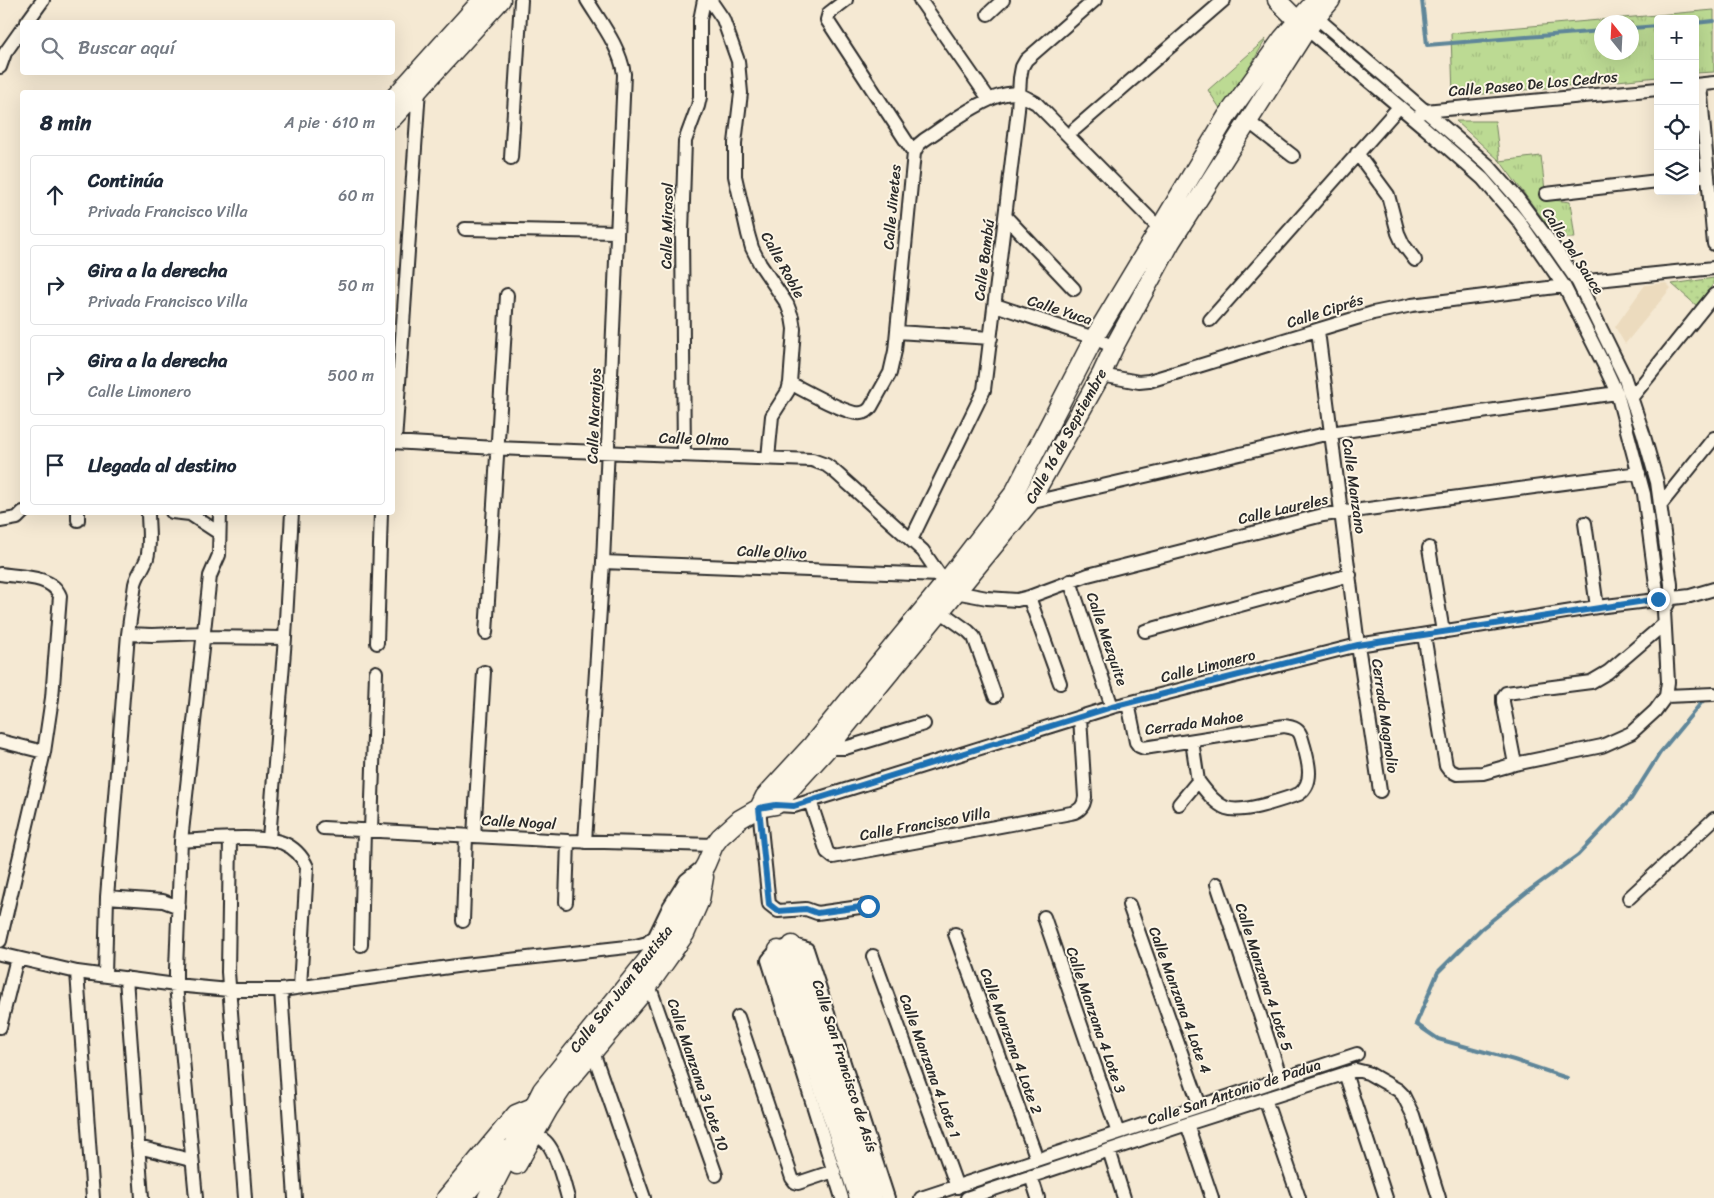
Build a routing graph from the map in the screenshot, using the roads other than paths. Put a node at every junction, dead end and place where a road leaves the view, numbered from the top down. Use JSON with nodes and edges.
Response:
{"nodes":[{"id":1,"x":42,"y":0,"type":"edge"},
{"id":2,"x":482,"y":0,"type":"edge"},
{"id":3,"x":501,"y":0,"type":"edge"},
{"id":4,"x":521,"y":0,"type":"edge"},
{"id":5,"x":587,"y":0,"type":"edge"},
{"id":6,"x":704,"y":0,"type":"edge"},
{"id":7,"x":710,"y":0,"type":"edge"},
{"id":8,"x":846,"y":0,"type":"edge"},
{"id":9,"x":920,"y":0,"type":"edge"},
{"id":10,"x":1003,"y":0,"type":"edge"},
{"id":11,"x":1095,"y":0,"type":"edge"},
{"id":12,"x":1224,"y":0,"type":"edge"},
{"id":13,"x":1277,"y":0,"type":"edge"},
{"id":14,"x":1331,"y":0,"type":"edge"},
{"id":15,"x":1307,"y":13,"type":"edge"},
{"id":16,"x":988,"y":14,"type":"dead end"},
{"id":17,"x":28,"y":20,"type":"edge"},
{"id":18,"x":20,"y":30,"type":"edge"},
{"id":19,"x":3,"y":51,"type":"edge"},
{"id":20,"x":0,"y":67,"type":"edge"},
{"id":21,"x":422,"y":67,"type":"junction"},
{"id":22,"x":1714,"y":83,"type":"edge"},
{"id":23,"x":1699,"y":85,"type":"edge"},
{"id":24,"x":419,"y":89,"type":"junction"},
{"id":25,"x":1654,"y":89,"type":"edge"},
{"id":26,"x":1019,"y":94,"type":"junction"},
{"id":27,"x":395,"y":97,"type":"edge"},
{"id":28,"x":989,"y":100,"type":"junction"},
{"id":29,"x":1699,"y":105,"type":"edge"},
{"id":30,"x":1399,"y":107,"type":"junction"},
{"id":31,"x":1425,"y":111,"type":"junction"},
{"id":32,"x":395,"y":116,"type":"edge"},
{"id":33,"x":1411,"y":116,"type":"junction"},
{"id":34,"x":1249,"y":122,"type":"junction"},
{"id":35,"x":1075,"y":129,"type":"dead end"},
{"id":36,"x":914,"y":153,"type":"junction"},
{"id":37,"x":1357,"y":153,"type":"junction"},
{"id":38,"x":1293,"y":156,"type":"dead end"},
{"id":39,"x":511,"y":158,"type":"dead end"},
{"id":40,"x":1702,"y":176,"type":"edge"},
{"id":41,"x":1654,"y":181,"type":"edge"},
{"id":42,"x":1546,"y":194,"type":"dead end"},
{"id":43,"x":1006,"y":217,"type":"junction"},
{"id":44,"x":1159,"y":228,"type":"junction"},
{"id":45,"x":465,"y":229,"type":"dead end"},
{"id":46,"x":616,"y":232,"type":"junction"},
{"id":47,"x":1714,"y":244,"type":"edge"},
{"id":48,"x":1415,"y":260,"type":"dead end"},
{"id":49,"x":1714,"y":268,"type":"edge"},
{"id":50,"x":1578,"y":282,"type":"junction"},
{"id":51,"x":1564,"y":286,"type":"junction"},
{"id":52,"x":1074,"y":289,"type":"dead end"},
{"id":53,"x":507,"y":295,"type":"dead end"},
{"id":54,"x":1714,"y":295,"type":"edge"},
{"id":55,"x":995,"y":305,"type":"junction"},
{"id":56,"x":1210,"y":320,"type":"dead end"},
{"id":57,"x":1318,"y":331,"type":"junction"},
{"id":58,"x":897,"y":332,"type":"junction"},
{"id":59,"x":991,"y":338,"type":"junction"},
{"id":60,"x":1094,"y":338,"type":"junction"},
{"id":61,"x":1114,"y":347,"type":"junction"},
{"id":62,"x":1101,"y":375,"type":"junction"},
{"id":63,"x":790,"y":383,"type":"junction"},
{"id":64,"x":1617,"y":393,"type":"junction"},
{"id":65,"x":1632,"y":397,"type":"junction"},
{"id":66,"x":395,"y":428,"type":"edge"},
{"id":67,"x":1330,"y":433,"type":"junction"},
{"id":68,"x":1714,"y":438,"type":"edge"},
{"id":69,"x":395,"y":442,"type":"edge"},
{"id":70,"x":496,"y":448,"type":"junction"},
{"id":71,"x":608,"y":453,"type":"junction"},
{"id":72,"x":684,"y":455,"type":"junction"},
{"id":73,"x":768,"y":458,"type":"junction"},
{"id":74,"x":1639,"y":473,"type":"junction"},
{"id":75,"x":1029,"y":503,"type":"junction"},
{"id":76,"x":1660,"y":504,"type":"junction"},
{"id":77,"x":1341,"y":513,"type":"junction"},
{"id":78,"x":20,"y":515,"type":"edge"},
{"id":79,"x":148,"y":515,"type":"edge"},
{"id":80,"x":193,"y":515,"type":"edge"},
{"id":81,"x":220,"y":515,"type":"edge"},
{"id":82,"x":292,"y":515,"type":"edge"},
{"id":83,"x":381,"y":515,"type":"edge"},
{"id":84,"x":0,"y":521,"type":"edge"},
{"id":85,"x":1585,"y":523,"type":"dead end"},
{"id":86,"x":219,"y":533,"type":"junction"},
{"id":87,"x":911,"y":540,"type":"junction"},
{"id":88,"x":1429,"y":548,"type":"dead end"},
{"id":89,"x":604,"y":562,"type":"junction"},
{"id":90,"x":0,"y":574,"type":"edge"},
{"id":91,"x":1350,"y":575,"type":"junction"},
{"id":92,"x":1070,"y":581,"type":"junction"},
{"id":93,"x":947,"y":583,"type":"junction"},
{"id":94,"x":1714,"y":589,"type":"edge"},
{"id":95,"x":1029,"y":598,"type":"junction"},
{"id":96,"x":1671,"y":598,"type":"junction"},
{"id":97,"x":1658,"y":599,"type":"junction"},
{"id":98,"x":1597,"y":607,"type":"junction"},
{"id":99,"x":940,"y":611,"type":"junction"},
{"id":100,"x":1664,"y":618,"type":"junction"},
{"id":101,"x":1145,"y":631,"type":"dead end"},
{"id":102,"x":1443,"y":632,"type":"junction"},
{"id":103,"x":486,"y":633,"type":"dead end"},
{"id":104,"x":128,"y":634,"type":"junction"},
{"id":105,"x":203,"y":635,"type":"junction"},
{"id":106,"x":1424,"y":635,"type":"junction"},
{"id":107,"x":285,"y":638,"type":"junction"},
{"id":108,"x":377,"y":643,"type":"dead end"},
{"id":109,"x":1358,"y":645,"type":"junction"},
{"id":110,"x":376,"y":672,"type":"dead end"},
{"id":111,"x":484,"y":672,"type":"dead end"},
{"id":112,"x":1060,"y":683,"type":"dead end"},
{"id":113,"x":1714,"y":694,"type":"edge"},
{"id":114,"x":995,"y":696,"type":"dead end"},
{"id":115,"x":1666,"y":696,"type":"junction"},
{"id":116,"x":1128,"y":703,"type":"junction"},
{"id":117,"x":1112,"y":707,"type":"junction"},
{"id":118,"x":1080,"y":717,"type":"junction"},
{"id":119,"x":924,"y":724,"type":"dead end"},
{"id":120,"x":0,"y":741,"type":"edge"},
{"id":121,"x":1192,"y":741,"type":"junction"},
{"id":122,"x":828,"y":748,"type":"junction"},
{"id":123,"x":44,"y":752,"type":"junction"},
{"id":124,"x":1515,"y":764,"type":"junction"},
{"id":125,"x":1198,"y":781,"type":"junction"},
{"id":126,"x":1380,"y":791,"type":"dead end"},
{"id":127,"x":810,"y":801,"type":"junction"},
{"id":128,"x":1179,"y":804,"type":"dead end"},
{"id":129,"x":768,"y":807,"type":"junction"},
{"id":130,"x":1714,"y":820,"type":"edge"},
{"id":131,"x":323,"y":828,"type":"dead end"},
{"id":132,"x":367,"y":830,"type":"junction"},
{"id":133,"x":470,"y":836,"type":"junction"},
{"id":134,"x":230,"y":839,"type":"junction"},
{"id":135,"x":270,"y":839,"type":"junction"},
{"id":136,"x":181,"y":841,"type":"junction"},
{"id":137,"x":568,"y":841,"type":"junction"},
{"id":138,"x":585,"y":842,"type":"junction"},
{"id":139,"x":714,"y":845,"type":"junction"},
{"id":140,"x":706,"y":864,"type":"junction"},
{"id":141,"x":1217,"y":884,"type":"dead end"},
{"id":142,"x":107,"y":897,"type":"junction"},
{"id":143,"x":1629,"y":898,"type":"dead end"},
{"id":144,"x":566,"y":902,"type":"dead end"},
{"id":145,"x":1129,"y":905,"type":"dead end"},
{"id":146,"x":868,"y":906,"type":"dead end"},
{"id":147,"x":179,"y":907,"type":"junction"},
{"id":148,"x":1044,"y":917,"type":"dead end"},
{"id":149,"x":463,"y":921,"type":"dead end"},
{"id":150,"x":955,"y":934,"type":"dead end"},
{"id":151,"x":0,"y":940,"type":"edge"},
{"id":152,"x":361,"y":945,"type":"dead end"},
{"id":153,"x":785,"y":948,"type":"junction"},
{"id":154,"x":0,"y":954,"type":"edge"},
{"id":155,"x":873,"y":956,"type":"dead end"},
{"id":156,"x":17,"y":958,"type":"junction"},
{"id":157,"x":77,"y":972,"type":"junction"},
{"id":158,"x":105,"y":975,"type":"junction"},
{"id":159,"x":126,"y":978,"type":"junction"},
{"id":160,"x":176,"y":985,"type":"junction"},
{"id":161,"x":649,"y":985,"type":"junction"},
{"id":162,"x":300,"y":987,"type":"junction"},
{"id":163,"x":229,"y":990,"type":"junction"},
{"id":164,"x":281,"y":990,"type":"junction"},
{"id":165,"x":738,"y":1017,"type":"dead end"},
{"id":166,"x":0,"y":1027,"type":"edge"},
{"id":167,"x":593,"y":1052,"type":"junction"},
{"id":168,"x":1357,"y":1054,"type":"dead end"},
{"id":169,"x":1345,"y":1073,"type":"junction"},
{"id":170,"x":1281,"y":1079,"type":"junction"},
{"id":171,"x":1265,"y":1099,"type":"junction"},
{"id":172,"x":1200,"y":1106,"type":"junction"},
{"id":173,"x":540,"y":1108,"type":"junction"},
{"id":174,"x":1187,"y":1124,"type":"junction"},
{"id":175,"x":1118,"y":1133,"type":"junction"},
{"id":176,"x":523,"y":1141,"type":"junction"},
{"id":177,"x":138,"y":1147,"type":"junction"},
{"id":178,"x":1109,"y":1150,"type":"junction"},
{"id":179,"x":1036,"y":1159,"type":"junction"},
{"id":180,"x":192,"y":1160,"type":"junction"},
{"id":181,"x":834,"y":1171,"type":"junction"},
{"id":182,"x":716,"y":1175,"type":"dead end"},
{"id":183,"x":1031,"y":1176,"type":"junction"},
{"id":184,"x":957,"y":1187,"type":"junction"},
{"id":185,"x":198,"y":1196,"type":"edge"},
{"id":186,"x":93,"y":1198,"type":"edge"},
{"id":187,"x":142,"y":1198,"type":"edge"},
{"id":188,"x":245,"y":1198,"type":"edge"},
{"id":189,"x":295,"y":1198,"type":"edge"},
{"id":190,"x":446,"y":1198,"type":"edge"},
{"id":191,"x":462,"y":1198,"type":"edge"},
{"id":192,"x":487,"y":1198,"type":"edge"},
{"id":193,"x":500,"y":1198,"type":"edge"},
{"id":194,"x":568,"y":1198,"type":"edge"},
{"id":195,"x":644,"y":1198,"type":"edge"},
{"id":196,"x":842,"y":1198,"type":"edge"},
{"id":197,"x":859,"y":1198,"type":"edge"},
{"id":198,"x":873,"y":1198,"type":"edge"},
{"id":199,"x":888,"y":1198,"type":"edge"},
{"id":200,"x":922,"y":1198,"type":"edge"},
{"id":201,"x":967,"y":1198,"type":"edge"},
{"id":202,"x":1038,"y":1198,"type":"edge"},
{"id":203,"x":1124,"y":1198,"type":"edge"},
{"id":204,"x":1212,"y":1198,"type":"edge"},
{"id":205,"x":1299,"y":1198,"type":"edge"},
{"id":206,"x":1386,"y":1198,"type":"edge"},
{"id":207,"x":1439,"y":1198,"type":"edge"}],
"edges":[{"from":1,"to":17,"type":"street"},
{"from":2,"to":21,"type":"main road"},
{"from":3,"to":24,"type":"main road"},
{"from":4,"to":39,"type":"street"},
{"from":5,"to":46,"type":"street","name":"Calle Naranjos"},
{"from":6,"to":72,"type":"street","name":"Calle Mirasol"},
{"from":7,"to":63,"type":"street","name":"Calle Roble"},
{"from":8,"to":36,"type":"street","name":"Calle Jinetes"},
{"from":9,"to":28,"type":"street"},
{"from":10,"to":16,"type":"street"},
{"from":11,"to":26,"type":"street","name":"Calle Bambú"},
{"from":12,"to":35,"type":"street"},
{"from":13,"to":15,"type":"main road"},
{"from":14,"to":15,"type":"main road"},
{"from":15,"to":30,"type":"street","name":"Calle Del Sauce"},
{"from":15,"to":31,"type":"street","name":"Calle Del Sauce"},
{"from":15,"to":34,"type":"main road","name":"Calle 16 de Septiembre"},
{"from":15,"to":44,"type":"main road","name":"Calle 16 de Septiembre"},
{"from":18,"to":19,"type":"street"},
{"from":19,"to":20,"type":"street"},
{"from":21,"to":24,"type":"street"},
{"from":21,"to":27,"type":"main road"},
{"from":22,"to":23,"type":"street"},
{"from":24,"to":32,"type":"main road"},
{"from":24,"to":66,"type":"street"},
{"from":25,"to":31,"type":"street","name":"Calle Paseo De Los Cedros"},
{"from":26,"to":28,"type":"street"},
{"from":26,"to":43,"type":"street","name":"Calle Bambú"},
{"from":26,"to":44,"type":"street"},
{"from":28,"to":36,"type":"street"},
{"from":29,"to":40,"type":"street"},
{"from":30,"to":33,"type":"street","name":"Calle Del Sauce"},
{"from":30,"to":37,"type":"street"},
{"from":31,"to":33,"type":"street","name":"Calle Paseo De Los Cedros"},
{"from":31,"to":50,"type":"street","name":"Calle Del Sauce"},
{"from":33,"to":51,"type":"street","name":"Calle Del Sauce"},
{"from":34,"to":38,"type":"street"},
{"from":34,"to":61,"type":"main road","name":"Calle 16 de Septiembre"},
{"from":36,"to":58,"type":"street","name":"Calle Jinetes"},
{"from":37,"to":48,"type":"street"},
{"from":37,"to":56,"type":"street"},
{"from":40,"to":47,"type":"street"},
{"from":41,"to":42,"type":"street"},
{"from":43,"to":52,"type":"street"},
{"from":43,"to":55,"type":"street","name":"Calle Bambú"},
{"from":44,"to":60,"type":"main road","name":"Calle 16 de Septiembre"},
{"from":45,"to":46,"type":"street"},
{"from":46,"to":71,"type":"street","name":"Calle Naranjos"},
{"from":49,"to":50,"type":"street"},
{"from":50,"to":65,"type":"street","name":"Calle Del Sauce"},
{"from":51,"to":57,"type":"street","name":"Calle Ciprés"},
{"from":51,"to":64,"type":"street","name":"Calle Del Sauce"},
{"from":53,"to":70,"type":"street"},
{"from":54,"to":65,"type":"street"},
{"from":55,"to":59,"type":"street","name":"Calle Bambú"},
{"from":55,"to":60,"type":"street","name":"Calle Yuca"},
{"from":57,"to":62,"type":"street","name":"Calle Ciprés"},
{"from":57,"to":67,"type":"street","name":"Calle Manzano"},
{"from":58,"to":59,"type":"street"},
{"from":58,"to":63,"type":"street","name":"Calle Jinetes"},
{"from":59,"to":87,"type":"street","name":"Calle Bambú"},
{"from":60,"to":61,"type":"street","name":"Calle Yuca"},
{"from":60,"to":93,"type":"main road","name":"Calle 16 de Septiembre"},
{"from":61,"to":62,"type":"main road","name":"Calle 16 de Septiembre"},
{"from":62,"to":75,"type":"main road","name":"Calle 16 de Septiembre"},
{"from":63,"to":73,"type":"street","name":"Calle Roble"},
{"from":64,"to":67,"type":"street"},
{"from":64,"to":74,"type":"street","name":"Calle Del Sauce"},
{"from":65,"to":76,"type":"street","name":"Calle Del Sauce"},
{"from":67,"to":75,"type":"street"},
{"from":67,"to":77,"type":"street","name":"Calle Manzano"},
{"from":68,"to":76,"type":"street"},
{"from":69,"to":70,"type":"street","name":"Calle Olmo"},
{"from":70,"to":71,"type":"street","name":"Calle Olmo"},
{"from":70,"to":103,"type":"street"},
{"from":71,"to":72,"type":"street","name":"Calle Olmo"},
{"from":71,"to":89,"type":"street","name":"Calle Naranjos"},
{"from":72,"to":73,"type":"street","name":"Calle Olmo"},
{"from":73,"to":87,"type":"street","name":"Calle Olmo"},
{"from":74,"to":77,"type":"street","name":"Calle Laureles"},
{"from":74,"to":97,"type":"street","name":"Calle Del Sauce"},
{"from":75,"to":93,"type":"main road","name":"Calle 16 de Septiembre"},
{"from":76,"to":96,"type":"street","name":"Calle Del Sauce"},
{"from":77,"to":91,"type":"street","name":"Calle Manzano"},
{"from":77,"to":92,"type":"street","name":"Calle Laureles"},
{"from":78,"to":84,"type":"street"},
{"from":79,"to":104,"type":"street"},
{"from":80,"to":86,"type":"street"},
{"from":81,"to":86,"type":"street"},
{"from":82,"to":107,"type":"street"},
{"from":83,"to":108,"type":"street"},
{"from":85,"to":98,"type":"street"},
{"from":86,"to":105,"type":"street"},
{"from":87,"to":93,"type":"street","name":"Calle Olmo"},
{"from":88,"to":102,"type":"street"},
{"from":89,"to":93,"type":"street","name":"Calle Olivo"},
{"from":89,"to":138,"type":"street","name":"Calle Naranjos"},
{"from":90,"to":123,"type":"street"},
{"from":91,"to":101,"type":"street"},
{"from":91,"to":109,"type":"street","name":"Calle Manzano"},
{"from":92,"to":95,"type":"street","name":"Calle Laureles"},
{"from":92,"to":117,"type":"street","name":"Calle Mezquite"},
{"from":93,"to":95,"type":"street","name":"Calle Laureles"},
{"from":93,"to":99,"type":"main road","name":"Calle 16 de Septiembre"},
{"from":93,"to":129,"type":"main road","name":"Calle 16 de Septiembre"},
{"from":94,"to":96,"type":"street"},
{"from":95,"to":112,"type":"street"},
{"from":96,"to":97,"type":"street"},
{"from":96,"to":100,"type":"street"},
{"from":97,"to":98,"type":"street","name":"Calle Limonero"},
{"from":97,"to":100,"type":"street","name":"Calle Del Sauce"},
{"from":98,"to":102,"type":"street","name":"Calle Limonero"},
{"from":99,"to":114,"type":"street"},
{"from":99,"to":122,"type":"main road","name":"Calle 16 de Septiembre"},
{"from":100,"to":115,"type":"street","name":"Calle Del Sauce"},
{"from":100,"to":124,"type":"street"},
{"from":102,"to":106,"type":"street","name":"Calle Limonero"},
{"from":104,"to":105,"type":"street"},
{"from":104,"to":142,"type":"street"},
{"from":105,"to":107,"type":"street"},
{"from":105,"to":136,"type":"street"},
{"from":106,"to":109,"type":"street","name":"Calle Limonero"},
{"from":106,"to":124,"type":"street"},
{"from":107,"to":135,"type":"street"},
{"from":109,"to":116,"type":"street","name":"Calle Limonero"},
{"from":109,"to":126,"type":"street","name":"Cerrada Magnolio"},
{"from":110,"to":132,"type":"street"},
{"from":111,"to":133,"type":"street"},
{"from":113,"to":115,"type":"street"},
{"from":115,"to":124,"type":"street"},
{"from":116,"to":117,"type":"street","name":"Calle Limonero"},
{"from":116,"to":121,"type":"street","name":"Cerrada Mahoe"},
{"from":117,"to":118,"type":"street","name":"Calle Limonero"},
{"from":118,"to":127,"type":"street","name":"Calle Limonero"},
{"from":118,"to":127,"type":"street","name":"Calle Francisco Villa"},
{"from":119,"to":122,"type":"street"},
{"from":120,"to":123,"type":"street"},
{"from":121,"to":125,"type":"street"},
{"from":121,"to":125,"type":"street","name":"Cerrada Mahoe"},
{"from":122,"to":129,"type":"main road","name":"Calle 16 de Septiembre"},
{"from":123,"to":151,"type":"street"},
{"from":125,"to":128,"type":"street"},
{"from":127,"to":129,"type":"street","name":"Calle Limonero"},
{"from":129,"to":139,"type":"main road","name":"Calle 16 de Septiembre"},
{"from":129,"to":146,"type":"street"},
{"from":130,"to":143,"type":"street"},
{"from":131,"to":132,"type":"street","name":"Calle Nogal"},
{"from":132,"to":133,"type":"street","name":"Calle Nogal"},
{"from":132,"to":152,"type":"street"},
{"from":133,"to":137,"type":"street","name":"Calle Nogal"},
{"from":133,"to":149,"type":"street"},
{"from":134,"to":135,"type":"street"},
{"from":134,"to":136,"type":"street"},
{"from":134,"to":163,"type":"street"},
{"from":135,"to":162,"type":"street"},
{"from":136,"to":147,"type":"street"},
{"from":137,"to":138,"type":"street","name":"Calle Nogal"},
{"from":137,"to":144,"type":"street"},
{"from":138,"to":139,"type":"street","name":"Calle Nogal"},
{"from":139,"to":140,"type":"main road","name":"Calle 16 de Septiembre"},
{"from":140,"to":161,"type":"main road","name":"Calle San Juan Bautista"},
{"from":140,"to":162,"type":"street"},
{"from":140,"to":173,"type":"main road","name":"Calle San Juan Bautista"},
{"from":141,"to":170,"type":"street","name":"Calle Manzana 4 Lote 5"},
{"from":142,"to":147,"type":"street"},
{"from":142,"to":158,"type":"street"},
{"from":145,"to":172,"type":"street","name":"Calle Manzana 4 Lote 4"},
{"from":147,"to":160,"type":"street"},
{"from":148,"to":175,"type":"street","name":"Calle Manzana 4 Lote 3"},
{"from":150,"to":179,"type":"street","name":"Calle Manzana 4 Lote 2"},
{"from":153,"to":181,"type":"street"},
{"from":153,"to":197,"type":"main road","name":"Calle San Francisco de Asís"},
{"from":153,"to":198,"type":"main road","name":"Calle San Francisco de Asís"},
{"from":153,"to":199,"type":"street","name":"Calle San Francisco de Asís"},
{"from":154,"to":156,"type":"street"},
{"from":155,"to":184,"type":"street","name":"Calle Manzana 4 Lote 1"},
{"from":156,"to":157,"type":"street"},
{"from":156,"to":166,"type":"street"},
{"from":157,"to":158,"type":"street"},
{"from":157,"to":186,"type":"street"},
{"from":158,"to":159,"type":"street"},
{"from":159,"to":160,"type":"street"},
{"from":159,"to":177,"type":"street"},
{"from":160,"to":163,"type":"street"},
{"from":160,"to":180,"type":"street"},
{"from":161,"to":167,"type":"main road","name":"Calle San Juan Bautista"},
{"from":161,"to":182,"type":"street","name":"Calle Manzana 3 Lote 10"},
{"from":162,"to":164,"type":"street"},
{"from":163,"to":164,"type":"street"},
{"from":163,"to":188,"type":"street"},
{"from":164,"to":189,"type":"street"},
{"from":165,"to":181,"type":"street"},
{"from":167,"to":173,"type":"main road","name":"Calle San Juan Bautista"},
{"from":167,"to":195,"type":"street"},
{"from":168,"to":170,"type":"street","name":"Calle San Antonio de Padua"},
{"from":169,"to":171,"type":"street","name":"Calle San Antonio de Padua"},
{"from":169,"to":206,"type":"street"},
{"from":169,"to":207,"type":"street","name":"Calle San Antonio de Padua"},
{"from":170,"to":172,"type":"street","name":"Calle San Antonio de Padua"},
{"from":171,"to":174,"type":"street","name":"Calle San Antonio de Padua"},
{"from":171,"to":205,"type":"street"},
{"from":172,"to":175,"type":"street","name":"Calle San Antonio de Padua"},
{"from":173,"to":176,"type":"main road","name":"Calle San Juan Bautista"},
{"from":173,"to":190,"type":"main road"},
{"from":174,"to":178,"type":"street","name":"Calle San Antonio de Padua"},
{"from":174,"to":204,"type":"street"},
{"from":175,"to":179,"type":"street","name":"Calle San Antonio de Padua"},
{"from":176,"to":191,"type":"main road"},
{"from":176,"to":192,"type":"main road","name":"Calle San Juan Bautista"},
{"from":176,"to":193,"type":"main road","name":"Calle San Juan Bautista"},
{"from":176,"to":194,"type":"street"},
{"from":177,"to":180,"type":"street"},
{"from":177,"to":187,"type":"street"},
{"from":178,"to":183,"type":"street","name":"Calle San Antonio de Padua"},
{"from":178,"to":203,"type":"street"},
{"from":179,"to":184,"type":"street","name":"Calle San Antonio de Padua"},
{"from":180,"to":185,"type":"street"},
{"from":181,"to":196,"type":"street"},
{"from":183,"to":201,"type":"street","name":"Calle San Antonio de Padua"},
{"from":183,"to":202,"type":"street"},
{"from":184,"to":200,"type":"street","name":"Calle San Antonio de Padua"}]}
